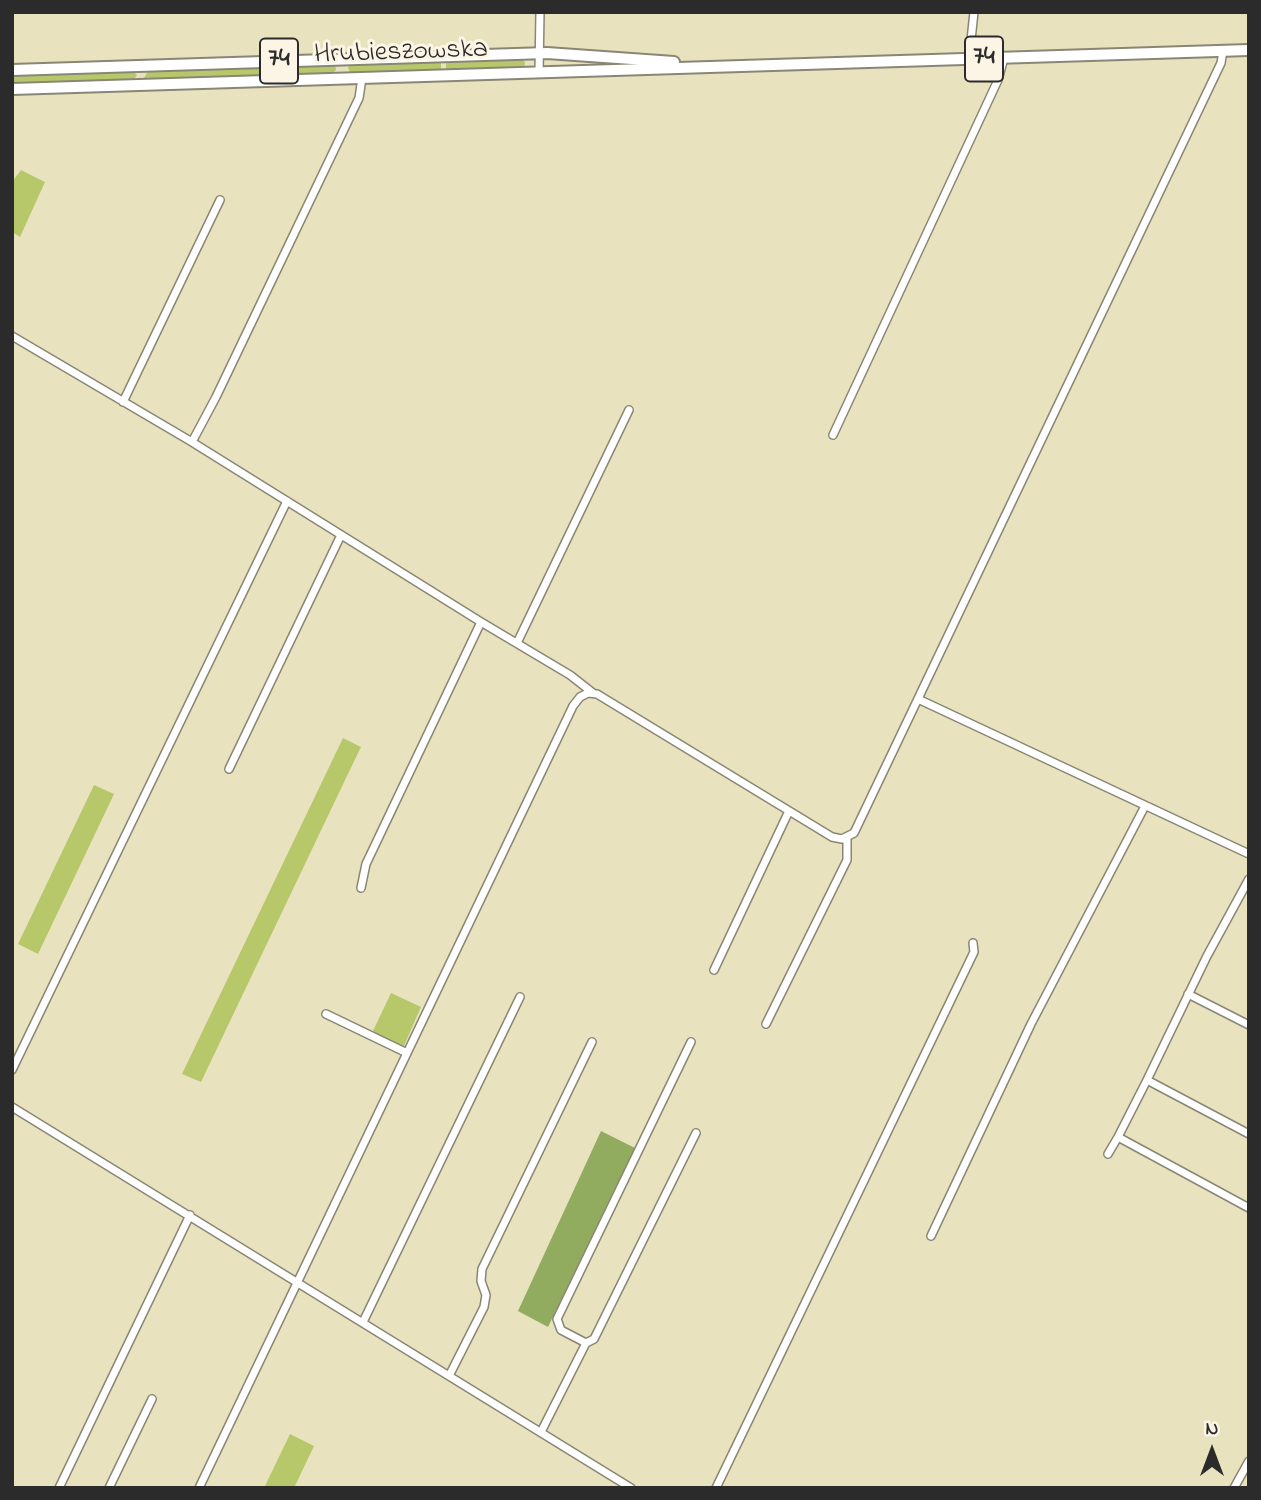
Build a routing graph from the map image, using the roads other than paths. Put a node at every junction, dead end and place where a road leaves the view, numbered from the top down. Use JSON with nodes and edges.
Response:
{"nodes":[{"id":1,"x":540,"y":12,"type":"edge"},
{"id":2,"x":974,"y":12,"type":"edge"},
{"id":3,"x":1249,"y":50,"type":"edge"},
{"id":4,"x":1223,"y":51,"type":"junction"},
{"id":5,"x":543,"y":53,"type":"junction"},
{"id":6,"x":1004,"y":58,"type":"junction"},
{"id":7,"x":969,"y":59,"type":"junction"},
{"id":8,"x":140,"y":66,"type":"junction"},
{"id":9,"x":719,"y":66,"type":"junction"},
{"id":10,"x":12,"y":70,"type":"edge"},
{"id":11,"x":543,"y":72,"type":"junction"},
{"id":12,"x":362,"y":78,"type":"junction"},
{"id":13,"x":141,"y":85,"type":"junction"},
{"id":14,"x":12,"y":89,"type":"edge"},
{"id":15,"x":220,"y":200,"type":"dead end"},
{"id":16,"x":12,"y":336,"type":"edge"},
{"id":17,"x":123,"y":402,"type":"junction"},
{"id":18,"x":629,"y":410,"type":"dead end"},
{"id":19,"x":833,"y":435,"type":"dead end"},
{"id":20,"x":192,"y":442,"type":"junction"},
{"id":21,"x":287,"y":502,"type":"junction"},
{"id":22,"x":341,"y":535,"type":"junction"},
{"id":23,"x":481,"y":622,"type":"junction"},
{"id":24,"x":517,"y":643,"type":"junction"},
{"id":25,"x":593,"y":693,"type":"junction"},
{"id":26,"x":918,"y":699,"type":"junction"},
{"id":27,"x":229,"y":769,"type":"dead end"},
{"id":28,"x":1145,"y":806,"type":"junction"},
{"id":29,"x":789,"y":811,"type":"junction"},
{"id":30,"x":847,"y":838,"type":"junction"},
{"id":31,"x":1249,"y":854,"type":"edge"},
{"id":32,"x":1249,"y":879,"type":"edge"},
{"id":33,"x":361,"y":888,"type":"dead end"},
{"id":34,"x":973,"y":943,"type":"dead end"},
{"id":35,"x":714,"y":970,"type":"dead end"},
{"id":36,"x":1188,"y":994,"type":"junction"},
{"id":37,"x":520,"y":997,"type":"dead end"},
{"id":38,"x":326,"y":1014,"type":"dead end"},
{"id":39,"x":766,"y":1024,"type":"dead end"},
{"id":40,"x":1249,"y":1025,"type":"edge"},
{"id":41,"x":592,"y":1042,"type":"dead end"},
{"id":42,"x":691,"y":1042,"type":"dead end"},
{"id":43,"x":407,"y":1053,"type":"junction"},
{"id":44,"x":12,"y":1070,"type":"edge"},
{"id":45,"x":1147,"y":1080,"type":"junction"},
{"id":46,"x":12,"y":1107,"type":"edge"},
{"id":47,"x":696,"y":1133,"type":"dead end"},
{"id":48,"x":1249,"y":1134,"type":"edge"},
{"id":49,"x":1118,"y":1137,"type":"junction"},
{"id":50,"x":1108,"y":1154,"type":"dead end"},
{"id":51,"x":1249,"y":1208,"type":"edge"},
{"id":52,"x":190,"y":1215,"type":"junction"},
{"id":53,"x":931,"y":1236,"type":"dead end"},
{"id":54,"x":297,"y":1281,"type":"junction"},
{"id":55,"x":363,"y":1322,"type":"junction"},
{"id":56,"x":586,"y":1343,"type":"junction"},
{"id":57,"x":449,"y":1376,"type":"junction"},
{"id":58,"x":152,"y":1399,"type":"dead end"},
{"id":59,"x":541,"y":1432,"type":"junction"},
{"id":60,"x":1249,"y":1461,"type":"edge"},
{"id":61,"x":59,"y":1488,"type":"edge"},
{"id":62,"x":109,"y":1488,"type":"edge"},
{"id":63,"x":199,"y":1488,"type":"edge"},
{"id":64,"x":631,"y":1488,"type":"edge"},
{"id":65,"x":716,"y":1488,"type":"edge"},
{"id":66,"x":1234,"y":1488,"type":"edge"}],
"edges":[{"from":1,"to":5,"type":"street"},
{"from":2,"to":7,"type":"street"},
{"from":3,"to":4,"type":"main road","number":"74"},
{"from":4,"to":6,"type":"main road","number":"74"},
{"from":4,"to":26,"type":"street"},
{"from":5,"to":8,"type":"main road","name":"Hrubieszowska","number":"74"},
{"from":5,"to":9,"type":"main road","number":"74"},
{"from":5,"to":11,"type":"street"},
{"from":6,"to":7,"type":"main road","number":"74"},
{"from":6,"to":19,"type":"street"},
{"from":7,"to":9,"type":"main road","number":"74"},
{"from":8,"to":10,"type":"main road","name":"Hrubieszowska","number":"74"},
{"from":8,"to":13,"type":"main road"},
{"from":9,"to":11,"type":"main road","number":"74"},
{"from":11,"to":12,"type":"main road","name":"Hrubieszowska","number":"74"},
{"from":12,"to":13,"type":"main road","name":"Hrubieszowska","number":"74"},
{"from":12,"to":20,"type":"street"},
{"from":13,"to":14,"type":"main road","name":"Hrubieszowska","number":"74"},
{"from":15,"to":17,"type":"street"},
{"from":16,"to":17,"type":"street"},
{"from":17,"to":20,"type":"street"},
{"from":18,"to":24,"type":"street"},
{"from":20,"to":21,"type":"street"},
{"from":21,"to":22,"type":"street"},
{"from":21,"to":44,"type":"street"},
{"from":22,"to":23,"type":"street"},
{"from":22,"to":27,"type":"street"},
{"from":23,"to":24,"type":"street"},
{"from":23,"to":33,"type":"street"},
{"from":24,"to":25,"type":"street"},
{"from":25,"to":29,"type":"street"},
{"from":25,"to":43,"type":"street"},
{"from":26,"to":28,"type":"street"},
{"from":26,"to":30,"type":"street"},
{"from":28,"to":31,"type":"street"},
{"from":28,"to":53,"type":"street"},
{"from":29,"to":30,"type":"street"},
{"from":29,"to":35,"type":"street"},
{"from":30,"to":39,"type":"street"},
{"from":32,"to":36,"type":"street"},
{"from":34,"to":65,"type":"street"},
{"from":36,"to":40,"type":"street"},
{"from":36,"to":45,"type":"street"},
{"from":37,"to":55,"type":"street"},
{"from":38,"to":43,"type":"street"},
{"from":41,"to":57,"type":"street"},
{"from":42,"to":56,"type":"street"},
{"from":43,"to":54,"type":"street"},
{"from":45,"to":48,"type":"street"},
{"from":45,"to":49,"type":"street"},
{"from":46,"to":52,"type":"street"},
{"from":47,"to":56,"type":"street"},
{"from":49,"to":50,"type":"street"},
{"from":49,"to":51,"type":"street"},
{"from":52,"to":54,"type":"street"},
{"from":52,"to":61,"type":"street"},
{"from":54,"to":55,"type":"street"},
{"from":54,"to":63,"type":"street"},
{"from":55,"to":57,"type":"street"},
{"from":56,"to":59,"type":"street"},
{"from":57,"to":59,"type":"street"},
{"from":58,"to":62,"type":"street"},
{"from":59,"to":64,"type":"street"},
{"from":60,"to":66,"type":"street"}]}
